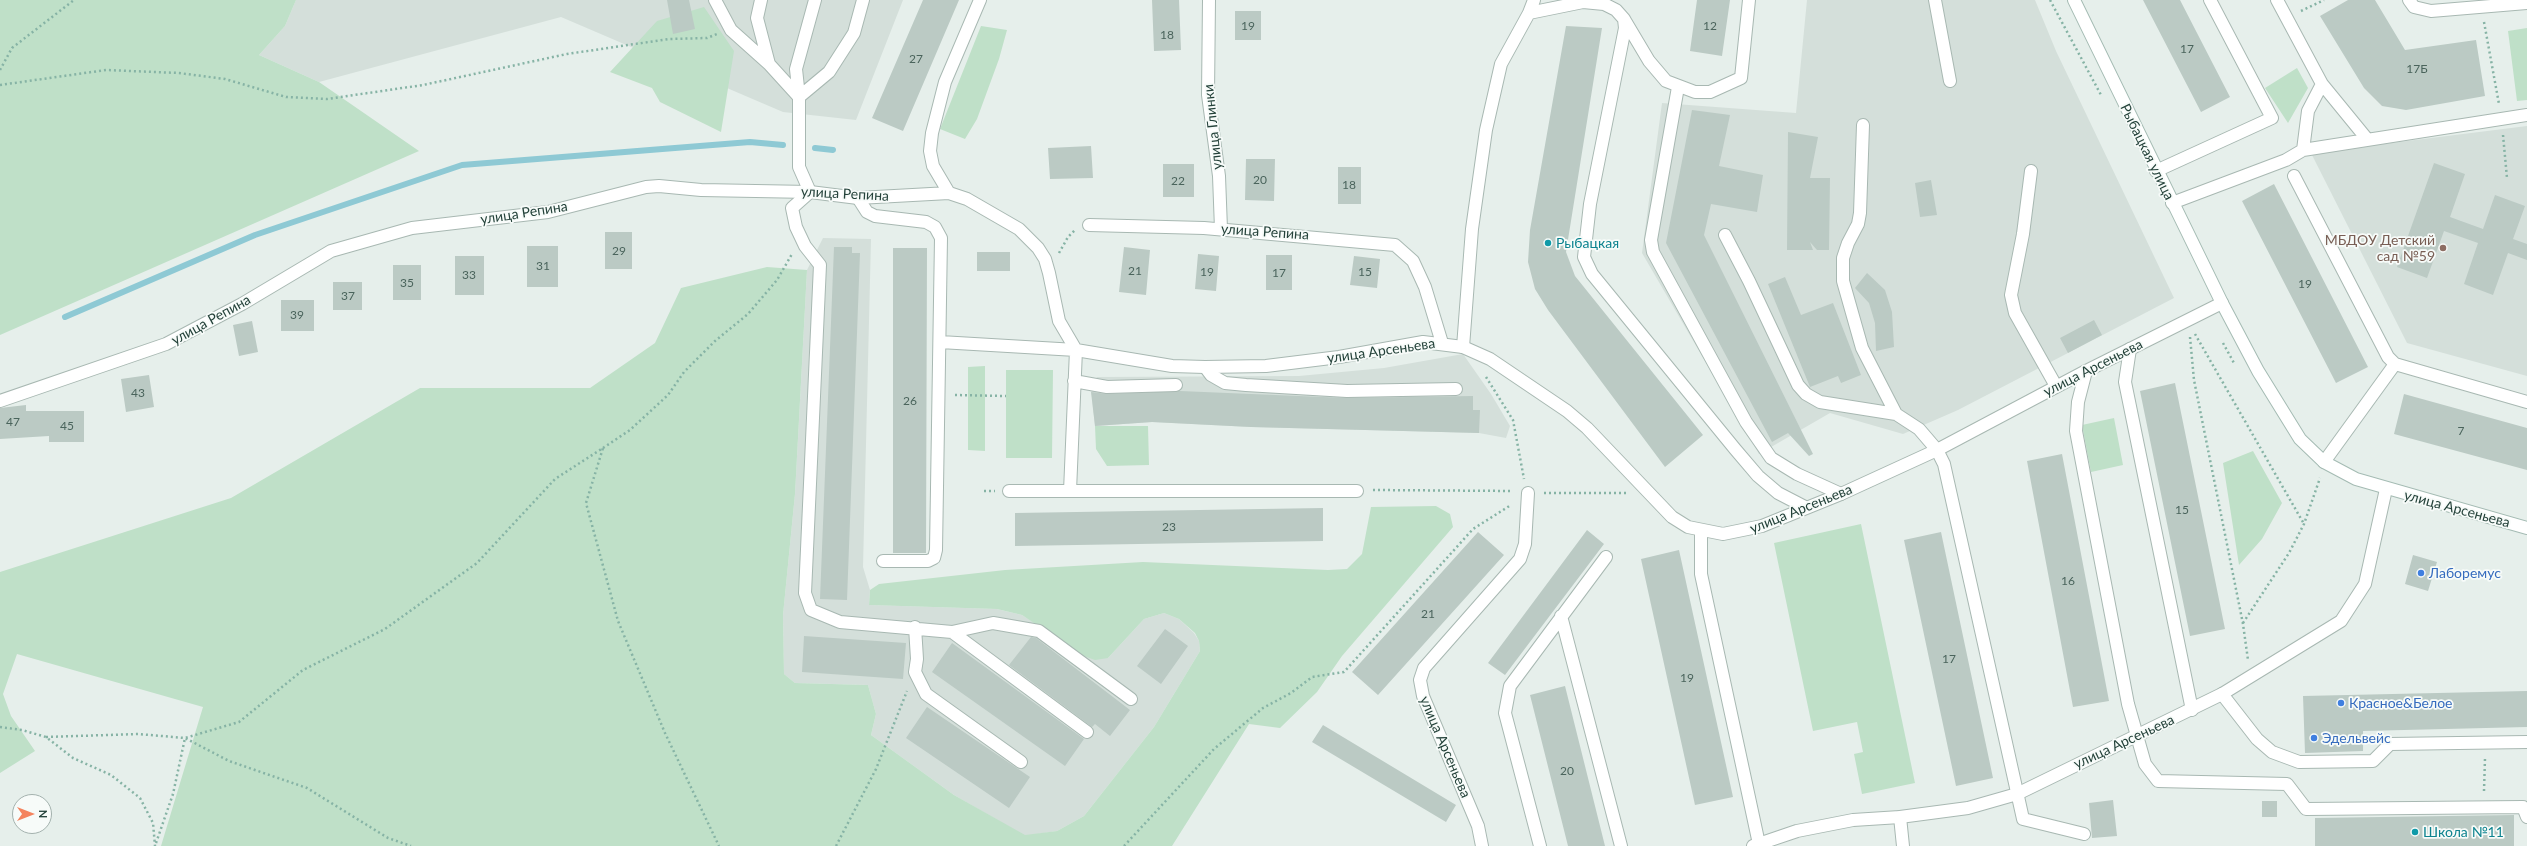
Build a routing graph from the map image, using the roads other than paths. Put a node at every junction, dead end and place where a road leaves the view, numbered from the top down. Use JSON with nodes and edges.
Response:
{"nodes":[{"id":1,"x":715,"y":0,"type":"edge"},
{"id":2,"x":761,"y":0,"type":"edge"},
{"id":3,"x":815,"y":0,"type":"edge"},
{"id":4,"x":863,"y":0,"type":"edge"},
{"id":5,"x":980,"y":0,"type":"edge"},
{"id":6,"x":1209,"y":0,"type":"edge"},
{"id":7,"x":1534,"y":0,"type":"edge"},
{"id":8,"x":1749,"y":0,"type":"edge"},
{"id":9,"x":1935,"y":0,"type":"edge"},
{"id":10,"x":2074,"y":0,"type":"edge"},
{"id":11,"x":2210,"y":0,"type":"edge"},
{"id":12,"x":2277,"y":0,"type":"edge"},
{"id":13,"x":2409,"y":0,"type":"edge"},
{"id":14,"x":1583,"y":1,"type":"edge"},
{"id":15,"x":2527,"y":2,"type":"edge"},
{"id":16,"x":1529,"y":13,"type":"junction"},
{"id":17,"x":1624,"y":19,"type":"junction"},
{"id":18,"x":769,"y":64,"type":"junction"},
{"id":19,"x":1950,"y":82,"type":"dead end"},
{"id":20,"x":2322,"y":84,"type":"junction"},
{"id":21,"x":1678,"y":87,"type":"junction"},
{"id":22,"x":799,"y":97,"type":"junction"},
{"id":23,"x":2527,"y":115,"type":"edge"},
{"id":24,"x":1863,"y":125,"type":"dead end"},
{"id":25,"x":2367,"y":139,"type":"junction"},
{"id":26,"x":2303,"y":150,"type":"junction"},
{"id":27,"x":2156,"y":170,"type":"junction"},
{"id":28,"x":2031,"y":171,"type":"dead end"},
{"id":29,"x":2294,"y":176,"type":"dead end"},
{"id":30,"x":810,"y":192,"type":"junction"},
{"id":31,"x":949,"y":194,"type":"junction"},
{"id":32,"x":858,"y":198,"type":"junction"},
{"id":33,"x":2172,"y":203,"type":"junction"},
{"id":34,"x":1088,"y":225,"type":"road end"},
{"id":35,"x":1221,"y":229,"type":"junction"},
{"id":36,"x":1725,"y":235,"type":"dead end"},
{"id":37,"x":2222,"y":303,"type":"junction"},
{"id":38,"x":940,"y":342,"type":"junction"},
{"id":39,"x":1442,"y":342,"type":"junction"},
{"id":40,"x":1463,"y":347,"type":"junction"},
{"id":41,"x":2130,"y":349,"type":"junction"},
{"id":42,"x":1076,"y":350,"type":"junction"},
{"id":43,"x":2395,"y":364,"type":"junction"},
{"id":44,"x":1205,"y":367,"type":"junction"},
{"id":45,"x":2086,"y":371,"type":"junction"},
{"id":46,"x":1074,"y":381,"type":"junction"},
{"id":47,"x":1176,"y":385,"type":"dead end"},
{"id":48,"x":2056,"y":386,"type":"junction"},
{"id":49,"x":1456,"y":389,"type":"dead end"},
{"id":50,"x":0,"y":401,"type":"edge"},
{"id":51,"x":2527,"y":402,"type":"edge"},
{"id":52,"x":1896,"y":414,"type":"junction"},
{"id":53,"x":1937,"y":450,"type":"junction"},
{"id":54,"x":2324,"y":462,"type":"junction"},
{"id":55,"x":2386,"y":489,"type":"junction"},
{"id":56,"x":1009,"y":491,"type":"dead end"},
{"id":57,"x":1070,"y":491,"type":"junction"},
{"id":58,"x":1357,"y":491,"type":"road end"},
{"id":59,"x":1528,"y":493,"type":"road end"},
{"id":60,"x":1840,"y":494,"type":"junction"},
{"id":61,"x":1805,"y":507,"type":"junction"},
{"id":62,"x":2527,"y":528,"type":"edge"},
{"id":63,"x":1701,"y":531,"type":"junction"},
{"id":64,"x":1606,"y":557,"type":"dead end"},
{"id":65,"x":883,"y":561,"type":"dead end"},
{"id":66,"x":1561,"y":616,"type":"junction"},
{"id":67,"x":915,"y":627,"type":"junction"},
{"id":68,"x":952,"y":632,"type":"junction"},
{"id":69,"x":2222,"y":694,"type":"junction"},
{"id":70,"x":1131,"y":699,"type":"dead end"},
{"id":71,"x":2192,"y":710,"type":"junction"},
{"id":72,"x":1087,"y":732,"type":"dead end"},
{"id":73,"x":2138,"y":735,"type":"junction"},
{"id":74,"x":2527,"y":742,"type":"edge"},
{"id":75,"x":1021,"y":762,"type":"dead end"},
{"id":76,"x":2017,"y":794,"type":"junction"},
{"id":77,"x":2527,"y":817,"type":"edge"},
{"id":78,"x":1900,"y":818,"type":"junction"},
{"id":79,"x":2084,"y":834,"type":"dead end"},
{"id":80,"x":1756,"y":845,"type":"edge"},
{"id":81,"x":1482,"y":846,"type":"edge"},
{"id":82,"x":1540,"y":846,"type":"edge"},
{"id":83,"x":1621,"y":846,"type":"edge"},
{"id":84,"x":1903,"y":846,"type":"edge"}],
"edges":[{"from":1,"to":18,"type":"street"},
{"from":2,"to":18,"type":"street"},
{"from":3,"to":22,"type":"street"},
{"from":4,"to":22,"type":"street"},
{"from":5,"to":31,"type":"street"},
{"from":6,"to":35,"type":"street","name":"улица Глинки"},
{"from":7,"to":16,"type":"street"},
{"from":8,"to":21,"type":"street"},
{"from":9,"to":19,"type":"street"},
{"from":10,"to":27,"type":"street","name":"Рыбацкая улица"},
{"from":11,"to":27,"type":"street"},
{"from":12,"to":20,"type":"street"},
{"from":13,"to":15,"type":"street"},
{"from":14,"to":16,"type":"street"},
{"from":14,"to":17,"type":"street"},
{"from":16,"to":40,"type":"street"},
{"from":17,"to":21,"type":"street"},
{"from":17,"to":61,"type":"street"},
{"from":18,"to":22,"type":"street"},
{"from":20,"to":25,"type":"street"},
{"from":20,"to":26,"type":"street"},
{"from":21,"to":60,"type":"street"},
{"from":22,"to":30,"type":"street"},
{"from":23,"to":25,"type":"street"},
{"from":24,"to":52,"type":"street"},
{"from":25,"to":26,"type":"street"},
{"from":26,"to":33,"type":"street"},
{"from":27,"to":33,"type":"street","name":"Рыбацкая улица"},
{"from":28,"to":48,"type":"street"},
{"from":29,"to":43,"type":"street"},
{"from":30,"to":32,"type":"street","name":"улица Репина"},
{"from":30,"to":50,"type":"street","name":"улица Репина"},
{"from":30,"to":67,"type":"street"},
{"from":31,"to":32,"type":"street","name":"улица Репина"},
{"from":31,"to":42,"type":"street","name":"улица Репина"},
{"from":32,"to":38,"type":"street"},
{"from":33,"to":37,"type":"street","name":"Рыбацкая улица"},
{"from":34,"to":35,"type":"street","name":"улица Репина"},
{"from":35,"to":39,"type":"street","name":"улица Репина"},
{"from":36,"to":52,"type":"street"},
{"from":37,"to":41,"type":"street","name":"улица Арсеньева"},
{"from":37,"to":54,"type":"street","name":"улица Арсеньева"},
{"from":38,"to":42,"type":"street","name":"улица Арсеньева"},
{"from":38,"to":65,"type":"street"},
{"from":39,"to":40,"type":"street","name":"улица Арсеньева"},
{"from":39,"to":44,"type":"street","name":"улица Арсеньева"},
{"from":40,"to":63,"type":"street","name":"улица Арсеньева"},
{"from":41,"to":45,"type":"street","name":"улица Арсеньева"},
{"from":41,"to":71,"type":"street"},
{"from":42,"to":44,"type":"street","name":"улица Арсеньева"},
{"from":42,"to":46,"type":"street"},
{"from":43,"to":51,"type":"street"},
{"from":43,"to":54,"type":"street"},
{"from":44,"to":49,"type":"street"},
{"from":45,"to":48,"type":"street","name":"улица Арсеньева"},
{"from":45,"to":73,"type":"street"},
{"from":46,"to":47,"type":"street"},
{"from":46,"to":57,"type":"street"},
{"from":48,"to":53,"type":"street","name":"улица Арсеньева"},
{"from":52,"to":53,"type":"street"},
{"from":53,"to":60,"type":"street","name":"улица Арсеньева"},
{"from":53,"to":76,"type":"street"},
{"from":54,"to":55,"type":"street","name":"улица Арсеньева"},
{"from":55,"to":62,"type":"street","name":"улица Арсеньева"},
{"from":55,"to":69,"type":"street","name":"улица Арсеньева"},
{"from":56,"to":57,"type":"street"},
{"from":57,"to":58,"type":"street"},
{"from":59,"to":81,"type":"street","name":"улица Арсеньева"},
{"from":60,"to":61,"type":"street","name":"улица Арсеньева"},
{"from":61,"to":63,"type":"street","name":"улица Арсеньева"},
{"from":63,"to":80,"type":"street"},
{"from":64,"to":66,"type":"street"},
{"from":66,"to":82,"type":"street"},
{"from":66,"to":83,"type":"street"},
{"from":67,"to":68,"type":"street"},
{"from":67,"to":75,"type":"street"},
{"from":68,"to":70,"type":"street"},
{"from":68,"to":72,"type":"street"},
{"from":69,"to":71,"type":"street","name":"улица Арсеньева"},
{"from":69,"to":74,"type":"street"},
{"from":71,"to":73,"type":"street","name":"улица Арсеньева"},
{"from":73,"to":76,"type":"street","name":"улица Арсеньева"},
{"from":73,"to":77,"type":"street"},
{"from":76,"to":78,"type":"street","name":"улица Арсеньева"},
{"from":76,"to":79,"type":"street"},
{"from":78,"to":80,"type":"street","name":"улица Арсеньева"},
{"from":78,"to":84,"type":"street"}]}
